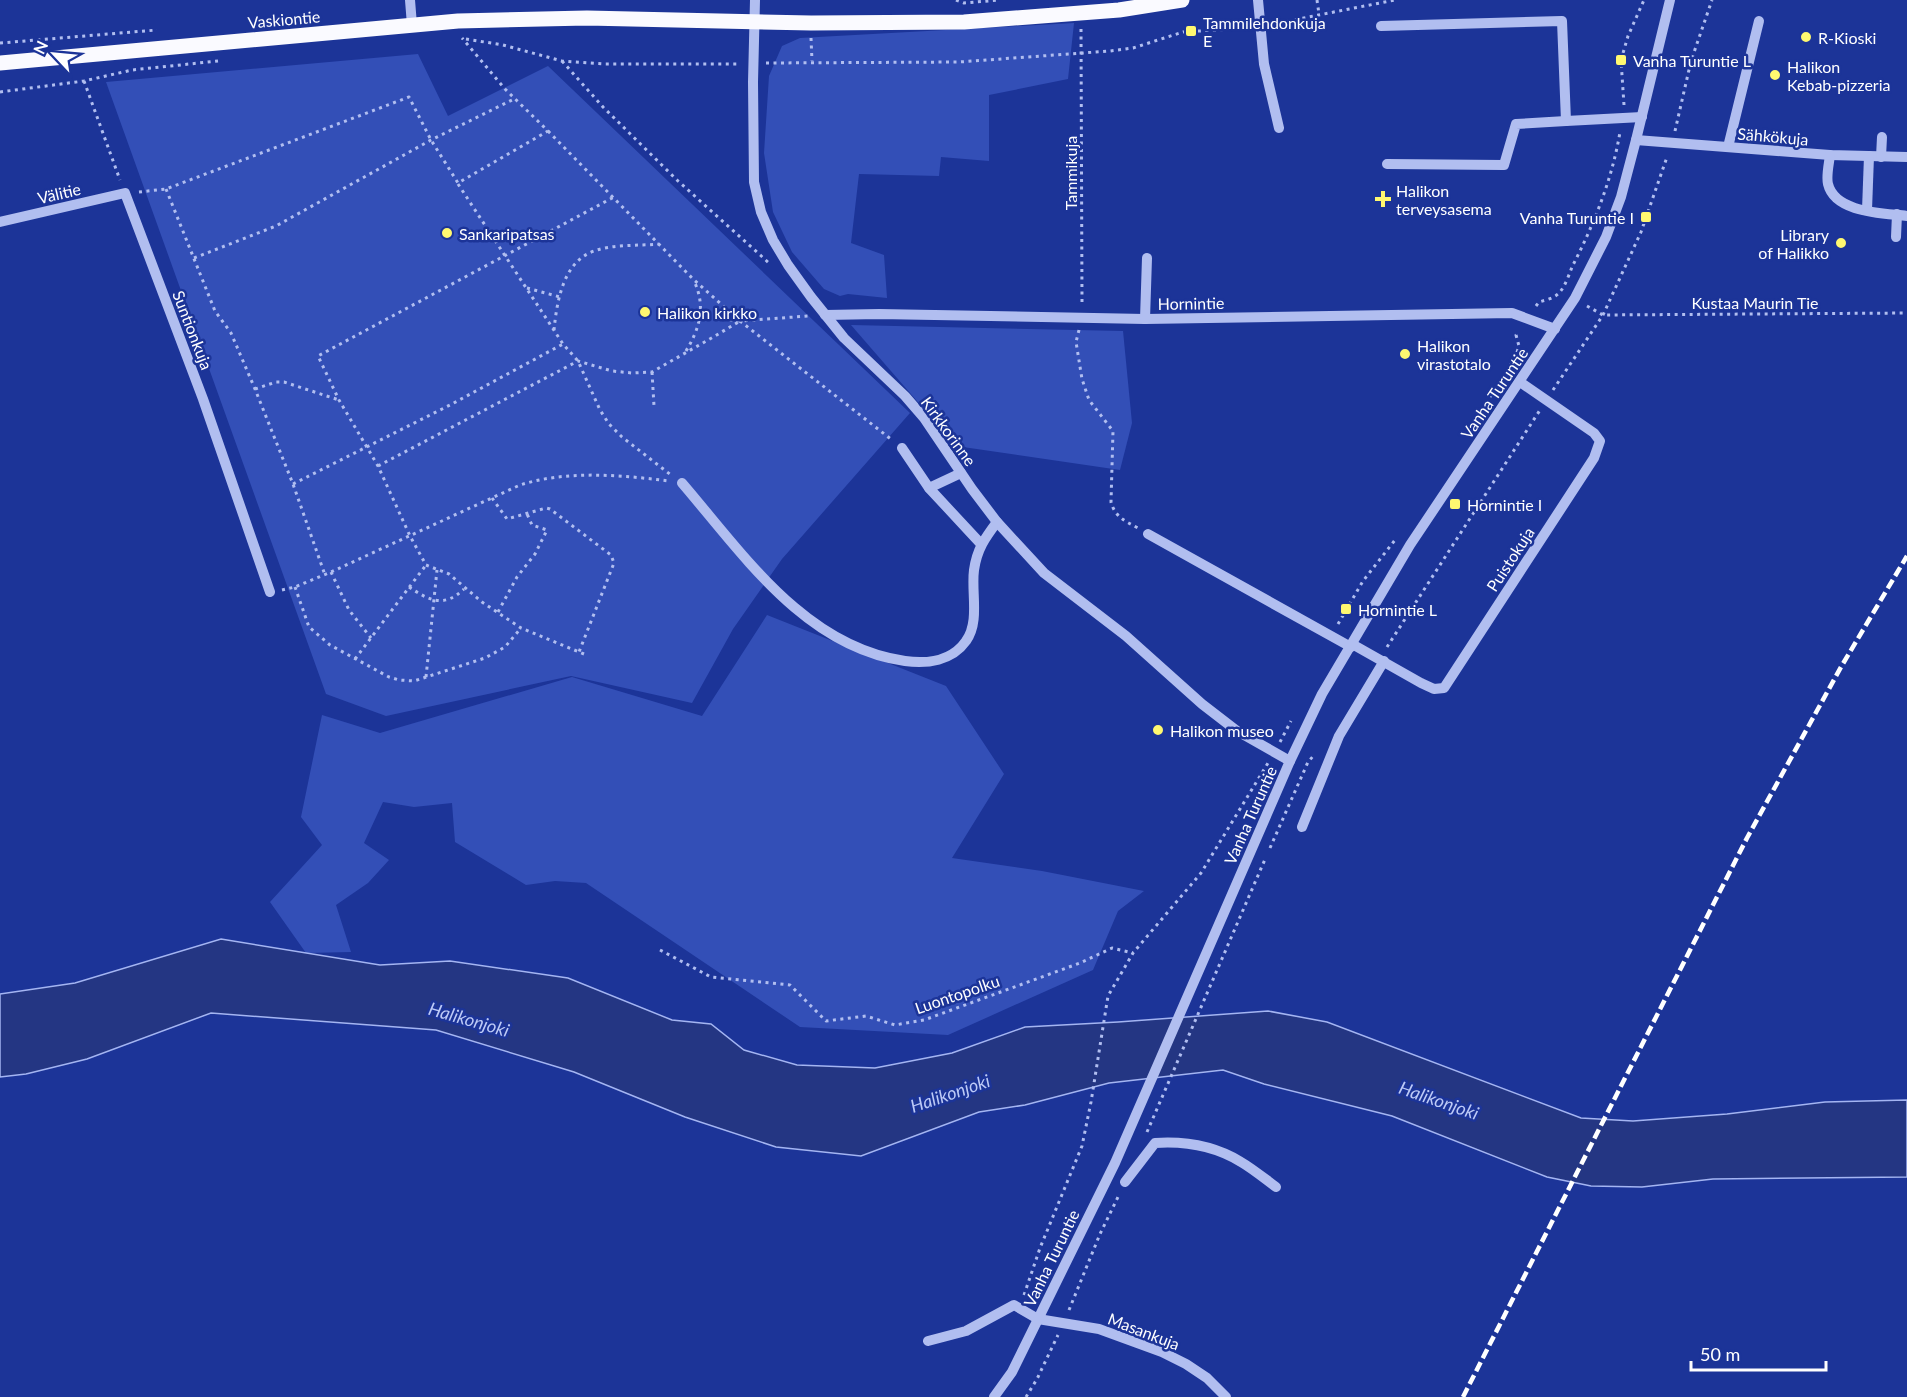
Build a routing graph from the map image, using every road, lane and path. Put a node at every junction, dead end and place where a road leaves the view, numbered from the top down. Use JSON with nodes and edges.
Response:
{"nodes":[{"id":1,"x":410,"y":0,"type":"edge"},
{"id":2,"x":755,"y":0,"type":"edge"},
{"id":3,"x":956,"y":0,"type":"edge"},
{"id":4,"x":999,"y":0,"type":"edge"},
{"id":5,"x":1182,"y":0,"type":"edge"},
{"id":6,"x":1258,"y":0,"type":"edge"},
{"id":7,"x":1317,"y":0,"type":"edge"},
{"id":8,"x":1395,"y":0,"type":"edge"},
{"id":9,"x":1644,"y":0,"type":"edge"},
{"id":10,"x":1670,"y":0,"type":"edge"},
{"id":11,"x":1713,"y":0,"type":"edge"},
{"id":12,"x":1319,"y":14,"type":"junction"},
{"id":13,"x":755,"y":21,"type":"junction"},
{"id":14,"x":1759,"y":21,"type":"dead end"},
{"id":15,"x":412,"y":26,"type":"junction"},
{"id":16,"x":1260,"y":26,"type":"junction"},
{"id":17,"x":1381,"y":26,"type":"dead end"},
{"id":18,"x":1081,"y":29,"type":"dead end"},
{"id":19,"x":1082,"y":53,"type":"junction"},
{"id":20,"x":226,"y":60,"type":"dead end"},
{"id":21,"x":562,"y":61,"type":"junction"},
{"id":22,"x":0,"y":63,"type":"edge"},
{"id":23,"x":754,"y":64,"type":"junction"},
{"id":24,"x":84,"y":81,"type":"junction"},
{"id":25,"x":0,"y":92,"type":"edge"},
{"id":26,"x":514,"y":99,"type":"junction"},
{"id":27,"x":1642,"y":117,"type":"junction"},
{"id":28,"x":1623,"y":118,"type":"junction"},
{"id":29,"x":1566,"y":122,"type":"junction"},
{"id":30,"x":1279,"y":128,"type":"dead end"},
{"id":31,"x":548,"y":132,"type":"junction"},
{"id":32,"x":1882,"y":137,"type":"dead end"},
{"id":33,"x":431,"y":140,"type":"junction"},
{"id":34,"x":1636,"y":140,"type":"junction"},
{"id":35,"x":1672,"y":143,"type":"junction"},
{"id":36,"x":1728,"y":147,"type":"junction"},
{"id":37,"x":1830,"y":155,"type":"junction"},
{"id":38,"x":1875,"y":157,"type":"junction"},
{"id":39,"x":1907,"y":157,"type":"edge"},
{"id":40,"x":1388,"y":164,"type":"dead end"},
{"id":41,"x":458,"y":183,"type":"junction"},
{"id":42,"x":166,"y":189,"type":"junction"},
{"id":43,"x":125,"y":193,"type":"junction"},
{"id":44,"x":614,"y":197,"type":"junction"},
{"id":45,"x":1867,"y":210,"type":"junction"},
{"id":46,"x":1902,"y":215,"type":"edge"},
{"id":47,"x":0,"y":222,"type":"edge"},
{"id":48,"x":1896,"y":237,"type":"dead end"},
{"id":49,"x":659,"y":244,"type":"junction"},
{"id":50,"x":503,"y":255,"type":"junction"},
{"id":51,"x":194,"y":258,"type":"junction"},
{"id":52,"x":1147,"y":258,"type":"dead end"},
{"id":53,"x":776,"y":269,"type":"dead end"},
{"id":54,"x":693,"y":279,"type":"junction"},
{"id":55,"x":525,"y":288,"type":"junction"},
{"id":56,"x":560,"y":297,"type":"junction"},
{"id":57,"x":1907,"y":313,"type":"edge"},
{"id":58,"x":825,"y":315,"type":"junction"},
{"id":59,"x":1602,"y":315,"type":"junction"},
{"id":60,"x":700,"y":316,"type":"junction"},
{"id":61,"x":810,"y":316,"type":"dead end"},
{"id":62,"x":1082,"y":318,"type":"junction"},
{"id":63,"x":1145,"y":319,"type":"junction"},
{"id":64,"x":1528,"y":319,"type":"junction"},
{"id":65,"x":740,"y":321,"type":"junction"},
{"id":66,"x":1555,"y":329,"type":"junction"},
{"id":67,"x":554,"y":331,"type":"junction"},
{"id":68,"x":563,"y":344,"type":"junction"},
{"id":69,"x":686,"y":352,"type":"junction"},
{"id":70,"x":578,"y":361,"type":"junction"},
{"id":71,"x":652,"y":372,"type":"junction"},
{"id":72,"x":1520,"y":382,"type":"junction"},
{"id":73,"x":255,"y":389,"type":"junction"},
{"id":74,"x":1490,"y":397,"type":"dead end"},
{"id":75,"x":339,"y":400,"type":"junction"},
{"id":76,"x":1547,"y":400,"type":"junction"},
{"id":77,"x":654,"y":406,"type":"dead end"},
{"id":78,"x":367,"y":446,"type":"junction"},
{"id":79,"x":902,"y":448,"type":"joint"},
{"id":80,"x":378,"y":466,"type":"junction"},
{"id":81,"x":961,"y":473,"type":"junction"},
{"id":82,"x":682,"y":483,"type":"junction"},
{"id":83,"x":293,"y":484,"type":"junction"},
{"id":84,"x":929,"y":488,"type":"junction"},
{"id":85,"x":492,"y":498,"type":"junction"},
{"id":86,"x":527,"y":514,"type":"junction"},
{"id":87,"x":997,"y":522,"type":"junction"},
{"id":88,"x":1148,"y":534,"type":"joint"},
{"id":89,"x":1399,"y":534,"type":"dead end"},
{"id":90,"x":410,"y":536,"type":"junction"},
{"id":91,"x":981,"y":544,"type":"junction"},
{"id":92,"x":426,"y":565,"type":"junction"},
{"id":93,"x":437,"y":570,"type":"junction"},
{"id":94,"x":331,"y":572,"type":"junction"},
{"id":95,"x":325,"y":575,"type":"junction"},
{"id":96,"x":295,"y":587,"type":"junction"},
{"id":97,"x":410,"y":587,"type":"junction"},
{"id":98,"x":464,"y":589,"type":"dead end"},
{"id":99,"x":270,"y":592,"type":"joint"},
{"id":100,"x":434,"y":601,"type":"junction"},
{"id":101,"x":498,"y":612,"type":"junction"},
{"id":102,"x":521,"y":628,"type":"junction"},
{"id":103,"x":1334,"y":637,"type":"junction"},
{"id":104,"x":371,"y":638,"type":"junction"},
{"id":105,"x":1352,"y":645,"type":"junction"},
{"id":106,"x":579,"y":652,"type":"junction"},
{"id":107,"x":584,"y":654,"type":"dead end"},
{"id":108,"x":355,"y":659,"type":"junction"},
{"id":109,"x":1382,"y":660,"type":"junction"},
{"id":110,"x":426,"y":677,"type":"junction"},
{"id":111,"x":1294,"y":716,"type":"dead end"},
{"id":112,"x":1274,"y":751,"type":"junction"},
{"id":113,"x":1316,"y":754,"type":"dead end"},
{"id":114,"x":1290,"y":761,"type":"junction"},
{"id":115,"x":1302,"y":827,"type":"dead end"},
{"id":116,"x":660,"y":950,"type":"dead end"},
{"id":117,"x":1132,"y":954,"type":"junction"},
{"id":118,"x":1145,"y":1137,"type":"dead end"},
{"id":119,"x":1125,"y":1182,"type":"joint"},
{"id":120,"x":1276,"y":1187,"type":"dead end"},
{"id":121,"x":1014,"y":1305,"type":"junction"},
{"id":122,"x":1038,"y":1319,"type":"junction"},
{"id":123,"x":1063,"y":1324,"type":"junction"},
{"id":124,"x":928,"y":1341,"type":"dead end"},
{"id":125,"x":994,"y":1397,"type":"edge"},
{"id":126,"x":1026,"y":1397,"type":"edge"},
{"id":127,"x":1226,"y":1397,"type":"edge"}],
"edges":[{"from":1,"to":15,"type":"street"},
{"from":2,"to":13,"type":"street","name":"Kirkkorinne"},
{"from":3,"to":4,"type":"path"},
{"from":5,"to":13,"type":"main road","name":"Vaskiontie"},
{"from":6,"to":16,"type":"street"},
{"from":7,"to":12,"type":"path"},
{"from":8,"to":12,"type":"path"},
{"from":9,"to":28,"type":"path"},
{"from":10,"to":27,"type":"street","name":"Vanha Turuntie"},
{"from":11,"to":35,"type":"path"},
{"from":12,"to":16,"type":"path"},
{"from":13,"to":15,"type":"main road","name":"Vaskiontie"},
{"from":13,"to":23,"type":"street","name":"Kirkkorinne"},
{"from":14,"to":36,"type":"street"},
{"from":15,"to":22,"type":"main road","name":"Vaskiontie"},
{"from":16,"to":19,"type":"path"},
{"from":16,"to":30,"type":"street"},
{"from":17,"to":29,"type":"street"},
{"from":18,"to":19,"type":"path","name":"Tammikuja"},
{"from":19,"to":23,"type":"path"},
{"from":19,"to":62,"type":"path","name":"Tammikuja"},
{"from":20,"to":24,"type":"path"},
{"from":21,"to":23,"type":"path"},
{"from":21,"to":26,"type":"path"},
{"from":21,"to":53,"type":"path"},
{"from":23,"to":58,"type":"street","name":"Kirkkorinne"},
{"from":24,"to":25,"type":"path"},
{"from":24,"to":43,"type":"path"},
{"from":26,"to":31,"type":"path"},
{"from":26,"to":33,"type":"path"},
{"from":27,"to":28,"type":"street"},
{"from":27,"to":34,"type":"street","name":"Vanha Turuntie"},
{"from":28,"to":29,"type":"street"},
{"from":28,"to":64,"type":"path"},
{"from":29,"to":40,"type":"street"},
{"from":31,"to":41,"type":"path"},
{"from":31,"to":44,"type":"path"},
{"from":32,"to":38,"type":"street"},
{"from":33,"to":41,"type":"path"},
{"from":33,"to":42,"type":"path"},
{"from":33,"to":51,"type":"path"},
{"from":34,"to":35,"type":"street","name":"Sähkökuja"},
{"from":34,"to":66,"type":"street","name":"Vanha Turuntie"},
{"from":35,"to":36,"type":"street","name":"Sähkökuja"},
{"from":35,"to":59,"type":"path"},
{"from":36,"to":37,"type":"street","name":"Sähkökuja"},
{"from":37,"to":38,"type":"street","name":"Sähkökuja"},
{"from":37,"to":45,"type":"street"},
{"from":38,"to":39,"type":"street","name":"Sähkökuja"},
{"from":38,"to":45,"type":"street"},
{"from":41,"to":50,"type":"path"},
{"from":42,"to":43,"type":"path"},
{"from":42,"to":51,"type":"path"},
{"from":43,"to":47,"type":"street","name":"Välitie"},
{"from":43,"to":99,"type":"street","name":"Suntionkuja"},
{"from":44,"to":49,"type":"path"},
{"from":44,"to":50,"type":"path"},
{"from":45,"to":46,"type":"street"},
{"from":46,"to":48,"type":"street"},
{"from":49,"to":54,"type":"path"},
{"from":49,"to":56,"type":"path"},
{"from":50,"to":55,"type":"path"},
{"from":50,"to":75,"type":"path"},
{"from":51,"to":73,"type":"path"},
{"from":52,"to":63,"type":"street"},
{"from":54,"to":60,"type":"path"},
{"from":54,"to":65,"type":"path"},
{"from":55,"to":56,"type":"path"},
{"from":55,"to":67,"type":"path"},
{"from":56,"to":67,"type":"path"},
{"from":57,"to":59,"type":"path","name":"Kustaa Maurin Tie"},
{"from":58,"to":62,"type":"street","name":"Hornintie"},
{"from":58,"to":81,"type":"street","name":"Kirkkorinne"},
{"from":59,"to":76,"type":"path"},
{"from":60,"to":65,"type":"path"},
{"from":60,"to":69,"type":"path"},
{"from":61,"to":65,"type":"path"},
{"from":62,"to":63,"type":"street","name":"Hornintie"},
{"from":62,"to":88,"type":"path","name":"Tammikuja"},
{"from":63,"to":64,"type":"street","name":"Hornintie"},
{"from":64,"to":66,"type":"street","name":"Hornintie"},
{"from":64,"to":74,"type":"path"},
{"from":65,"to":69,"type":"path"},
{"from":65,"to":79,"type":"path"},
{"from":66,"to":72,"type":"street","name":"Vanha Turuntie"},
{"from":67,"to":68,"type":"path"},
{"from":68,"to":70,"type":"path"},
{"from":68,"to":78,"type":"path"},
{"from":69,"to":71,"type":"path"},
{"from":70,"to":71,"type":"path"},
{"from":70,"to":80,"type":"path"},
{"from":70,"to":82,"type":"path"},
{"from":71,"to":77,"type":"path"},
{"from":72,"to":76,"type":"street","name":"Puistokuja"},
{"from":72,"to":105,"type":"street","name":"Vanha Turuntie"},
{"from":73,"to":75,"type":"path"},
{"from":73,"to":83,"type":"path"},
{"from":75,"to":78,"type":"path"},
{"from":76,"to":109,"type":"path"},
{"from":76,"to":109,"type":"street","name":"Puistokuja"},
{"from":78,"to":80,"type":"path"},
{"from":78,"to":83,"type":"path"},
{"from":79,"to":84,"type":"street"},
{"from":80,"to":90,"type":"path"},
{"from":81,"to":84,"type":"street"},
{"from":81,"to":87,"type":"street","name":"Kirkkorinne"},
{"from":82,"to":85,"type":"path"},
{"from":82,"to":91,"type":"street"},
{"from":83,"to":95,"type":"path"},
{"from":84,"to":91,"type":"street"},
{"from":85,"to":86,"type":"path"},
{"from":85,"to":90,"type":"path"},
{"from":86,"to":101,"type":"path"},
{"from":86,"to":106,"type":"path"},
{"from":87,"to":91,"type":"street"},
{"from":87,"to":112,"type":"street","name":"Kirkkorinne"},
{"from":88,"to":103,"type":"street","name":"Puistokuja"},
{"from":89,"to":103,"type":"path"},
{"from":90,"to":92,"type":"path"},
{"from":90,"to":94,"type":"path"},
{"from":92,"to":93,"type":"path"},
{"from":92,"to":97,"type":"path"},
{"from":93,"to":100,"type":"path"},
{"from":93,"to":101,"type":"path"},
{"from":94,"to":95,"type":"path"},
{"from":94,"to":104,"type":"path"},
{"from":95,"to":96,"type":"path"},
{"from":96,"to":99,"type":"path"},
{"from":96,"to":108,"type":"path"},
{"from":97,"to":100,"type":"path"},
{"from":97,"to":104,"type":"path"},
{"from":98,"to":100,"type":"path"},
{"from":100,"to":110,"type":"path"},
{"from":101,"to":102,"type":"path"},
{"from":102,"to":106,"type":"path"},
{"from":102,"to":110,"type":"path"},
{"from":103,"to":105,"type":"street","name":"Puistokuja"},
{"from":104,"to":108,"type":"path"},
{"from":105,"to":109,"type":"street","name":"Puistokuja"},
{"from":105,"to":114,"type":"street","name":"Vanha Turuntie"},
{"from":106,"to":107,"type":"path"},
{"from":108,"to":110,"type":"path"},
{"from":109,"to":115,"type":"street"},
{"from":111,"to":112,"type":"path","name":"Vanha Turuntie"},
{"from":112,"to":114,"type":"street","name":"Kirkkorinne"},
{"from":112,"to":117,"type":"path","name":"Vanha Turuntie"},
{"from":113,"to":118,"type":"path"},
{"from":114,"to":122,"type":"street","name":"Vanha Turuntie"},
{"from":116,"to":117,"type":"path","name":"Luontopolku"},
{"from":117,"to":121,"type":"path","name":"Vanha Turuntie"},
{"from":119,"to":120,"type":"street"},
{"from":119,"to":123,"type":"path"},
{"from":121,"to":122,"type":"street","name":"Masankuja"},
{"from":121,"to":124,"type":"street"},
{"from":122,"to":123,"type":"street","name":"Masankuja"},
{"from":122,"to":125,"type":"street","name":"Vanha Turuntie"},
{"from":123,"to":126,"type":"path"},
{"from":123,"to":127,"type":"street","name":"Masankuja"}]}
